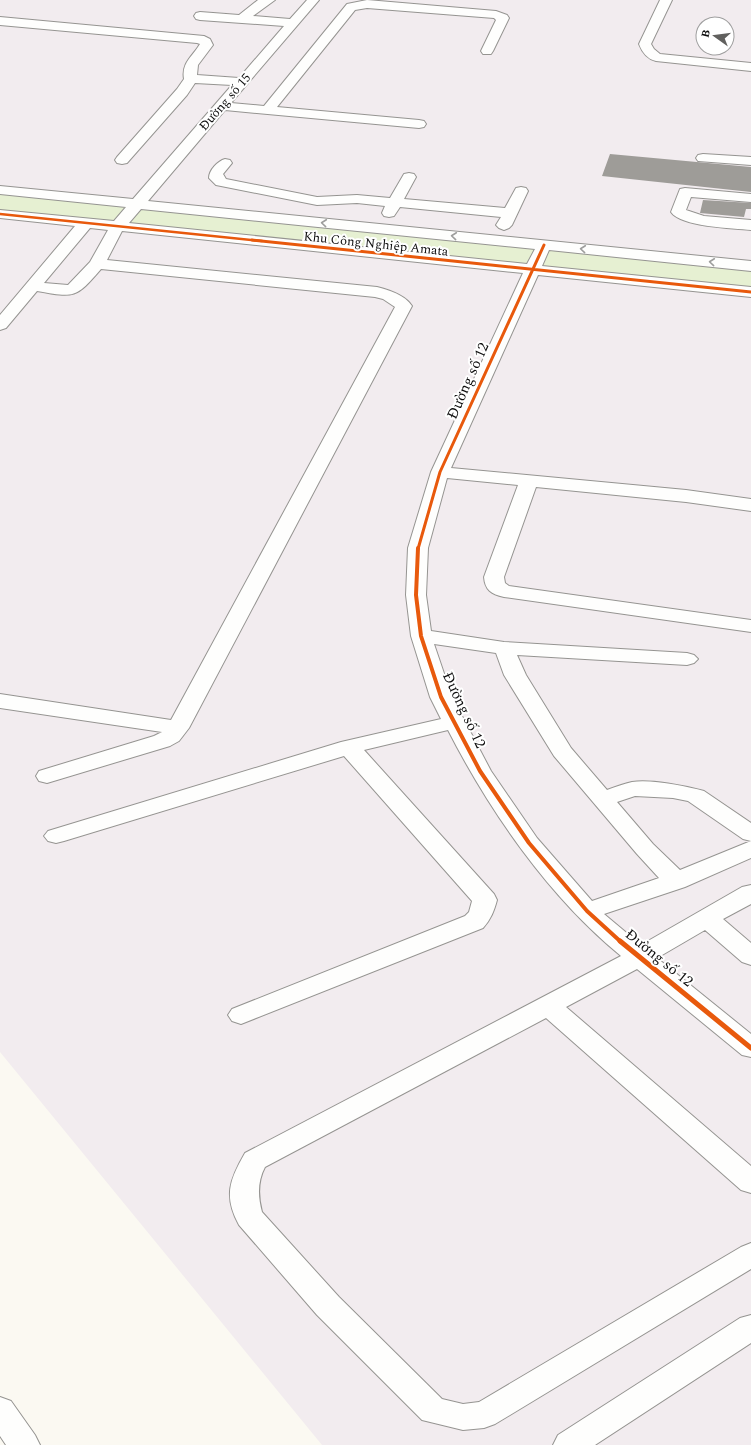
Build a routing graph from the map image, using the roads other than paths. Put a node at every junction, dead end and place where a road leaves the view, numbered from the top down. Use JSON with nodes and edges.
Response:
{"nodes":[{"id":1,"x":269,"y":0,"type":"edge"},
{"id":2,"x":313,"y":0,"type":"edge"},
{"id":3,"x":666,"y":0,"type":"edge"},
{"id":4,"x":200,"y":16,"type":"dead end"},
{"id":5,"x":242,"y":19,"type":"junction"},
{"id":6,"x":0,"y":22,"type":"edge"},
{"id":7,"x":293,"y":23,"type":"junction"},
{"id":8,"x":487,"y":51,"type":"dead end"},
{"id":9,"x":751,"y":67,"type":"edge"},
{"id":10,"x":191,"y":79,"type":"junction"},
{"id":11,"x":242,"y":82,"type":"junction"},
{"id":12,"x":221,"y":106,"type":"junction"},
{"id":13,"x":268,"y":110,"type":"junction"},
{"id":14,"x":419,"y":124,"type":"dead end"},
{"id":15,"x":703,"y":158,"type":"dead end"},
{"id":16,"x":122,"y":160,"type":"dead end"},
{"id":17,"x":751,"y":161,"type":"edge"},
{"id":18,"x":225,"y":163,"type":"dead end"},
{"id":19,"x":409,"y":177,"type":"dead end"},
{"id":20,"x":0,"y":190,"type":"edge"},
{"id":21,"x":521,"y":191,"type":"dead end"},
{"id":22,"x":751,"y":198,"type":"edge"},
{"id":23,"x":396,"y":202,"type":"junction"},
{"id":24,"x":137,"y":204,"type":"junction"},
{"id":25,"x":511,"y":213,"type":"junction"},
{"id":26,"x":0,"y":214,"type":"edge"},
{"id":27,"x":86,"y":224,"type":"junction"},
{"id":28,"x":751,"y":224,"type":"edge"},
{"id":29,"x":117,"y":227,"type":"junction"},
{"id":30,"x":380,"y":228,"type":"junction"},
{"id":31,"x":496,"y":240,"type":"junction"},
{"id":32,"x":544,"y":245,"type":"junction"},
{"id":33,"x":97,"y":264,"type":"junction"},
{"id":34,"x":751,"y":266,"type":"edge"},
{"id":35,"x":532,"y":270,"type":"junction"},
{"id":36,"x":32,"y":286,"type":"junction"},
{"id":37,"x":751,"y":292,"type":"edge"},
{"id":38,"x":0,"y":325,"type":"edge"},
{"id":39,"x":440,"y":472,"type":"junction"},
{"id":40,"x":529,"y":480,"type":"junction"},
{"id":41,"x":751,"y":504,"type":"edge"},
{"id":42,"x":751,"y":626,"type":"edge"},
{"id":43,"x":421,"y":636,"type":"junction"},
{"id":44,"x":504,"y":648,"type":"junction"},
{"id":45,"x":687,"y":659,"type":"dead end"},
{"id":46,"x":0,"y":701,"type":"edge"},
{"id":47,"x":455,"y":722,"type":"junction"},
{"id":48,"x":178,"y":728,"type":"junction"},
{"id":49,"x":349,"y":747,"type":"junction"},
{"id":50,"x":47,"y":776,"type":"dead end"},
{"id":51,"x":602,"y":799,"type":"junction"},
{"id":52,"x":751,"y":834,"type":"edge"},
{"id":53,"x":56,"y":836,"type":"dead end"},
{"id":54,"x":751,"y":849,"type":"edge"},
{"id":55,"x":676,"y":881,"type":"junction"},
{"id":56,"x":751,"y":893,"type":"edge"},
{"id":57,"x":587,"y":911,"type":"junction"},
{"id":58,"x":706,"y":918,"type":"junction"},
{"id":59,"x":751,"y":956,"type":"edge"},
{"id":60,"x":639,"y":957,"type":"junction"},
{"id":61,"x":548,"y":1005,"type":"junction"},
{"id":62,"x":241,"y":1015,"type":"dead end"},
{"id":63,"x":751,"y":1048,"type":"edge"},
{"id":64,"x":751,"y":1182,"type":"edge"},
{"id":65,"x":751,"y":1255,"type":"edge"},
{"id":66,"x":751,"y":1327,"type":"edge"},
{"id":67,"x":0,"y":1410,"type":"edge"},
{"id":68,"x":24,"y":1445,"type":"edge"},
{"id":69,"x":569,"y":1445,"type":"edge"}],
"edges":[{"from":1,"to":5,"type":"street"},
{"from":2,"to":7,"type":"street","name":"Đường số 15"},
{"from":3,"to":9,"type":"street"},
{"from":4,"to":5,"type":"street"},
{"from":5,"to":7,"type":"street"},
{"from":6,"to":10,"type":"street"},
{"from":7,"to":11,"type":"street","name":"Đường số 15"},
{"from":8,"to":13,"type":"street"},
{"from":10,"to":11,"type":"street"},
{"from":10,"to":16,"type":"street"},
{"from":11,"to":12,"type":"street","name":"Đường số 15"},
{"from":12,"to":13,"type":"street"},
{"from":12,"to":24,"type":"street","name":"Đường số 15"},
{"from":13,"to":14,"type":"street"},
{"from":15,"to":17,"type":"street"},
{"from":18,"to":23,"type":"street"},
{"from":19,"to":23,"type":"street"},
{"from":20,"to":24,"type":"street","name":"Khu Công Nghiệp Amata"},
{"from":21,"to":25,"type":"street"},
{"from":22,"to":28,"type":"street"},
{"from":23,"to":25,"type":"street"},
{"from":23,"to":30,"type":"street"},
{"from":24,"to":29,"type":"street","name":"Đường số 15"},
{"from":30,"to":24,"type":"street","name":"Khu Công Nghiệp Amata","one_way":true},
{"from":25,"to":31,"type":"street"},
{"from":26,"to":27,"type":"street","name":"Khu Công Nghiệp Amata"},
{"from":27,"to":29,"type":"street","name":"Khu Công Nghiệp Amata"},
{"from":27,"to":36,"type":"street"},
{"from":29,"to":33,"type":"street","name":"Đường số 15"},
{"from":29,"to":35,"type":"street","name":"Khu Công Nghiệp Amata"},
{"from":31,"to":30,"type":"street","name":"Khu Công Nghiệp Amata","one_way":true},
{"from":31,"to":32,"type":"street","name":"Khu Công Nghiệp Amata"},
{"from":34,"to":32,"type":"street","name":"Khu Công Nghiệp Amata","one_way":true},
{"from":32,"to":35,"type":"street","name":"Đường số 12"},
{"from":33,"to":36,"type":"street","name":"Đường số 15"},
{"from":33,"to":48,"type":"street"},
{"from":35,"to":37,"type":"street","name":"Khu Công Nghiệp Amata"},
{"from":35,"to":39,"type":"street","name":"Đường số 12"},
{"from":36,"to":38,"type":"street"},
{"from":39,"to":40,"type":"street"},
{"from":39,"to":43,"type":"street","name":"Đường số 12"},
{"from":40,"to":41,"type":"street"},
{"from":40,"to":42,"type":"street"},
{"from":43,"to":44,"type":"street"},
{"from":43,"to":47,"type":"street","name":"Đường số 12"},
{"from":44,"to":45,"type":"street"},
{"from":44,"to":51,"type":"street"},
{"from":46,"to":48,"type":"street"},
{"from":47,"to":49,"type":"street"},
{"from":47,"to":57,"type":"street","name":"Đường số 12"},
{"from":48,"to":50,"type":"street"},
{"from":49,"to":53,"type":"street"},
{"from":49,"to":62,"type":"street"},
{"from":51,"to":52,"type":"street"},
{"from":51,"to":55,"type":"street"},
{"from":54,"to":55,"type":"street"},
{"from":55,"to":57,"type":"street"},
{"from":56,"to":58,"type":"street"},
{"from":57,"to":60,"type":"street","name":"Đường số 12"},
{"from":58,"to":59,"type":"street"},
{"from":58,"to":60,"type":"street"},
{"from":60,"to":61,"type":"street"},
{"from":60,"to":63,"type":"street","name":"Đường số 12"},
{"from":61,"to":64,"type":"street"},
{"from":61,"to":65,"type":"street"},
{"from":66,"to":69,"type":"street"},
{"from":67,"to":68,"type":"street"}]}
